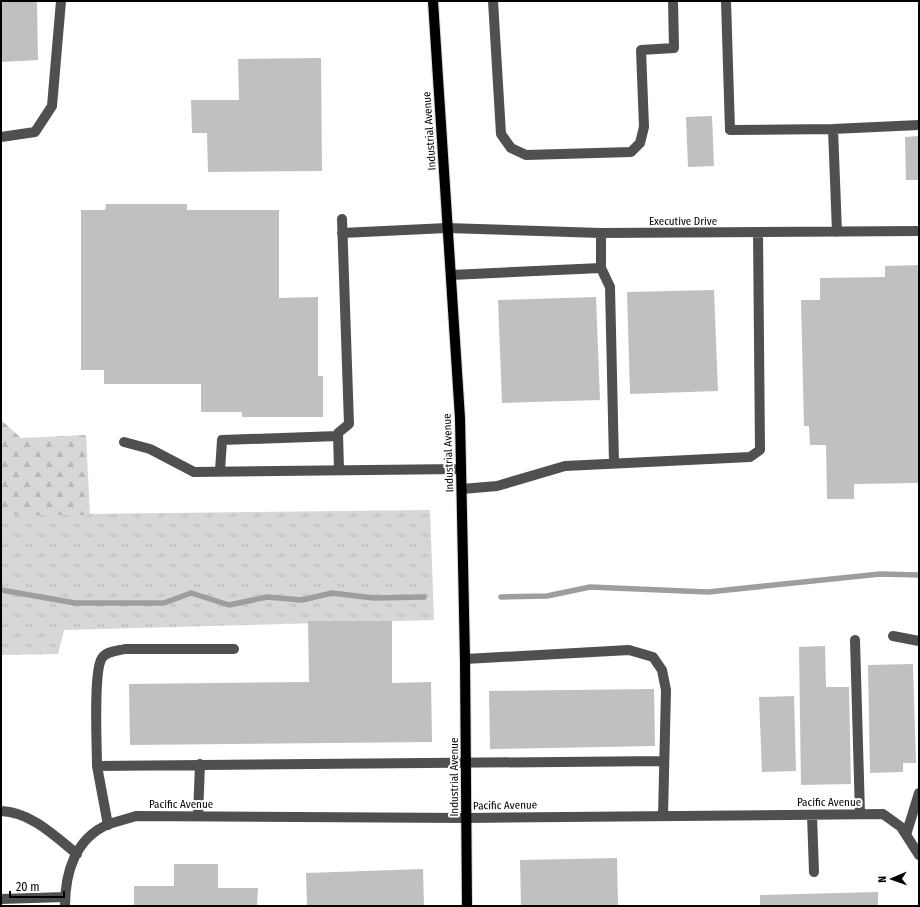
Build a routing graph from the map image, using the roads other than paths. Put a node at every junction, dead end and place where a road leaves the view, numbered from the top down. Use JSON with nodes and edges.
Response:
{"nodes":[{"id":1,"x":61,"y":1,"type":"edge"},
{"id":2,"x":432,"y":1,"type":"edge"},
{"id":3,"x":493,"y":1,"type":"edge"},
{"id":4,"x":673,"y":1,"type":"edge"},
{"id":5,"x":726,"y":1,"type":"edge"},
{"id":6,"x":919,"y":125,"type":"edge"},
{"id":7,"x":833,"y":129,"type":"junction"},
{"id":8,"x":1,"y":137,"type":"edge"},
{"id":9,"x":342,"y":219,"type":"dead end"},
{"id":10,"x":447,"y":228,"type":"junction"},
{"id":11,"x":919,"y":231,"type":"edge"},
{"id":12,"x":758,"y":232,"type":"junction"},
{"id":13,"x":838,"y":232,"type":"junction"},
{"id":14,"x":342,"y":233,"type":"junction"},
{"id":15,"x":601,"y":233,"type":"junction"},
{"id":16,"x":601,"y":268,"type":"junction"},
{"id":17,"x":451,"y":274,"type":"junction"},
{"id":18,"x":338,"y":436,"type":"junction"},
{"id":19,"x":124,"y":442,"type":"dead end"},
{"id":20,"x":614,"y":463,"type":"junction"},
{"id":21,"x":461,"y":469,"type":"junction"},
{"id":22,"x":339,"y":470,"type":"junction"},
{"id":23,"x":220,"y":471,"type":"junction"},
{"id":24,"x":462,"y":490,"type":"junction"},
{"id":25,"x":893,"y":636,"type":"dead end"},
{"id":26,"x":855,"y":640,"type":"dead end"},
{"id":27,"x":919,"y":641,"type":"edge"},
{"id":28,"x":234,"y":649,"type":"dead end"},
{"id":29,"x":465,"y":659,"type":"junction"},
{"id":30,"x":664,"y":761,"type":"junction"},
{"id":31,"x":466,"y":763,"type":"junction"},
{"id":32,"x":200,"y":764,"type":"junction"},
{"id":33,"x":97,"y":766,"type":"junction"},
{"id":34,"x":919,"y":793,"type":"edge"},
{"id":35,"x":1,"y":811,"type":"edge"},
{"id":36,"x":860,"y":814,"type":"junction"},
{"id":37,"x":812,"y":815,"type":"junction"},
{"id":38,"x":198,"y":816,"type":"junction"},
{"id":39,"x":663,"y":816,"type":"junction"},
{"id":40,"x":466,"y":818,"type":"junction"},
{"id":41,"x":108,"y":825,"type":"junction"},
{"id":42,"x":904,"y":831,"type":"junction"},
{"id":43,"x":77,"y":854,"type":"junction"},
{"id":44,"x":919,"y":855,"type":"edge"},
{"id":45,"x":814,"y":872,"type":"dead end"},
{"id":46,"x":1,"y":899,"type":"edge"},
{"id":47,"x":65,"y":901,"type":"edge"},
{"id":48,"x":34,"y":902,"type":"edge"},
{"id":49,"x":467,"y":906,"type":"edge"}],
"edges":[{"from":1,"to":8,"type":"street"},
{"from":2,"to":10,"type":"main road","name":"Industrial Avenue"},
{"from":3,"to":4,"type":"street"},
{"from":5,"to":7,"type":"street"},
{"from":6,"to":7,"type":"street"},
{"from":7,"to":13,"type":"street"},
{"from":9,"to":14,"type":"street"},
{"from":10,"to":14,"type":"street","name":"Executive Drive"},
{"from":10,"to":15,"type":"street","name":"Executive Drive"},
{"from":10,"to":17,"type":"main road","name":"Industrial Avenue"},
{"from":11,"to":13,"type":"street","name":"Executive Drive"},
{"from":12,"to":13,"type":"street","name":"Executive Drive"},
{"from":12,"to":15,"type":"street","name":"Executive Drive"},
{"from":12,"to":20,"type":"street"},
{"from":14,"to":18,"type":"street"},
{"from":15,"to":16,"type":"street"},
{"from":16,"to":17,"type":"street"},
{"from":16,"to":20,"type":"street"},
{"from":17,"to":21,"type":"main road","name":"Industrial Avenue"},
{"from":18,"to":22,"type":"street"},
{"from":18,"to":23,"type":"street"},
{"from":19,"to":23,"type":"street"},
{"from":20,"to":24,"type":"street"},
{"from":21,"to":22,"type":"street"},
{"from":21,"to":24,"type":"main road","name":"Industrial Avenue"},
{"from":22,"to":23,"type":"street"},
{"from":24,"to":29,"type":"main road","name":"Industrial Avenue"},
{"from":25,"to":27,"type":"street"},
{"from":26,"to":36,"type":"street"},
{"from":28,"to":33,"type":"street"},
{"from":29,"to":30,"type":"street"},
{"from":29,"to":31,"type":"main road","name":"Industrial Avenue"},
{"from":30,"to":31,"type":"street"},
{"from":30,"to":39,"type":"street"},
{"from":31,"to":32,"type":"street"},
{"from":31,"to":40,"type":"main road","name":"Industrial Avenue"},
{"from":32,"to":33,"type":"street"},
{"from":32,"to":38,"type":"street"},
{"from":33,"to":41,"type":"street"},
{"from":34,"to":42,"type":"street"},
{"from":35,"to":43,"type":"street"},
{"from":36,"to":37,"type":"street","name":"Pacific Avenue"},
{"from":36,"to":42,"type":"street","name":"Pacific Avenue"},
{"from":37,"to":39,"type":"street","name":"Pacific Avenue"},
{"from":37,"to":45,"type":"street"},
{"from":38,"to":40,"type":"street","name":"Pacific Avenue"},
{"from":38,"to":41,"type":"street","name":"Pacific Avenue"},
{"from":39,"to":40,"type":"street","name":"Pacific Avenue"},
{"from":40,"to":49,"type":"main road","name":"Industrial Avenue"},
{"from":41,"to":43,"type":"street","name":"Pacific Avenue"},
{"from":42,"to":44,"type":"street"},
{"from":43,"to":47,"type":"street"},
{"from":46,"to":48,"type":"street"},
{"from":47,"to":48,"type":"street"}]}
